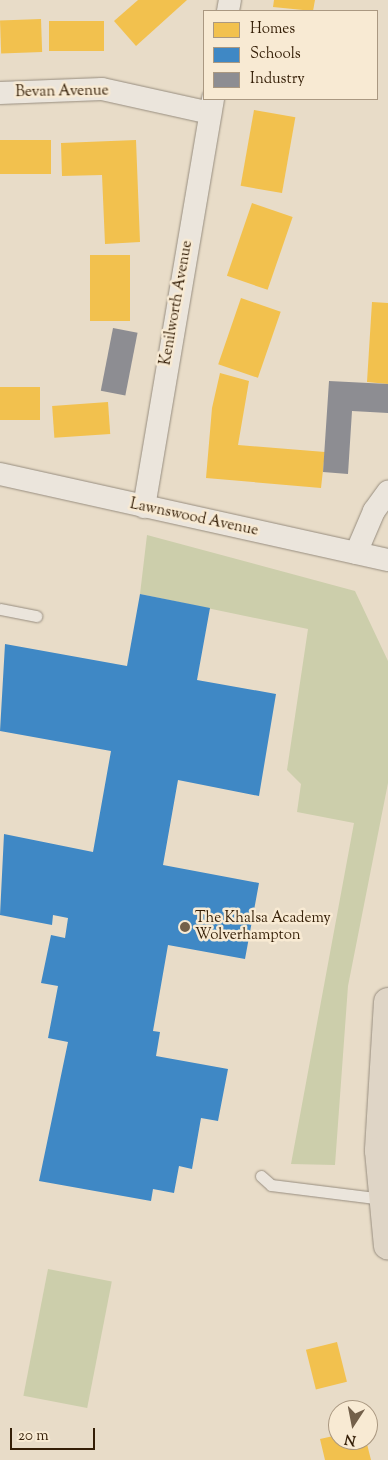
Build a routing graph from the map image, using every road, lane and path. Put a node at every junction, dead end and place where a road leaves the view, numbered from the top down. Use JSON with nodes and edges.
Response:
{"nodes":[{"id":1,"x":0,"y":92,"type":"edge"},
{"id":2,"x":212,"y":106,"type":"edge"},
{"id":3,"x":0,"y":474,"type":"edge"},
{"id":4,"x":388,"y":492,"type":"edge"},
{"id":5,"x":144,"y":507,"type":"junction"},
{"id":6,"x":356,"y":553,"type":"junction"},
{"id":7,"x":388,"y":560,"type":"edge"},
{"id":8,"x":0,"y":609,"type":"edge"},
{"id":9,"x":36,"y":616,"type":"dead end"},
{"id":10,"x":388,"y":1002,"type":"edge"},
{"id":11,"x":261,"y":1176,"type":"dead end"},
{"id":12,"x":383,"y":1199,"type":"junction"},
{"id":13,"x":388,"y":1246,"type":"edge"}],
"edges":[{"from":1,"to":2,"type":"street","name":"Bevan Avenue"},
{"from":2,"to":5,"type":"street","name":"Kenilworth Avenue"},
{"from":3,"to":5,"type":"street","name":"Lawnswood Avenue"},
{"from":4,"to":6,"type":"street"},
{"from":5,"to":6,"type":"street","name":"Lawnswood Avenue"},
{"from":6,"to":7,"type":"street","name":"Lawnswood Avenue"},
{"from":8,"to":9,"type":"lane"},
{"from":10,"to":12,"type":"main road"},
{"from":11,"to":12,"type":"lane"},
{"from":12,"to":13,"type":"main road"}]}
